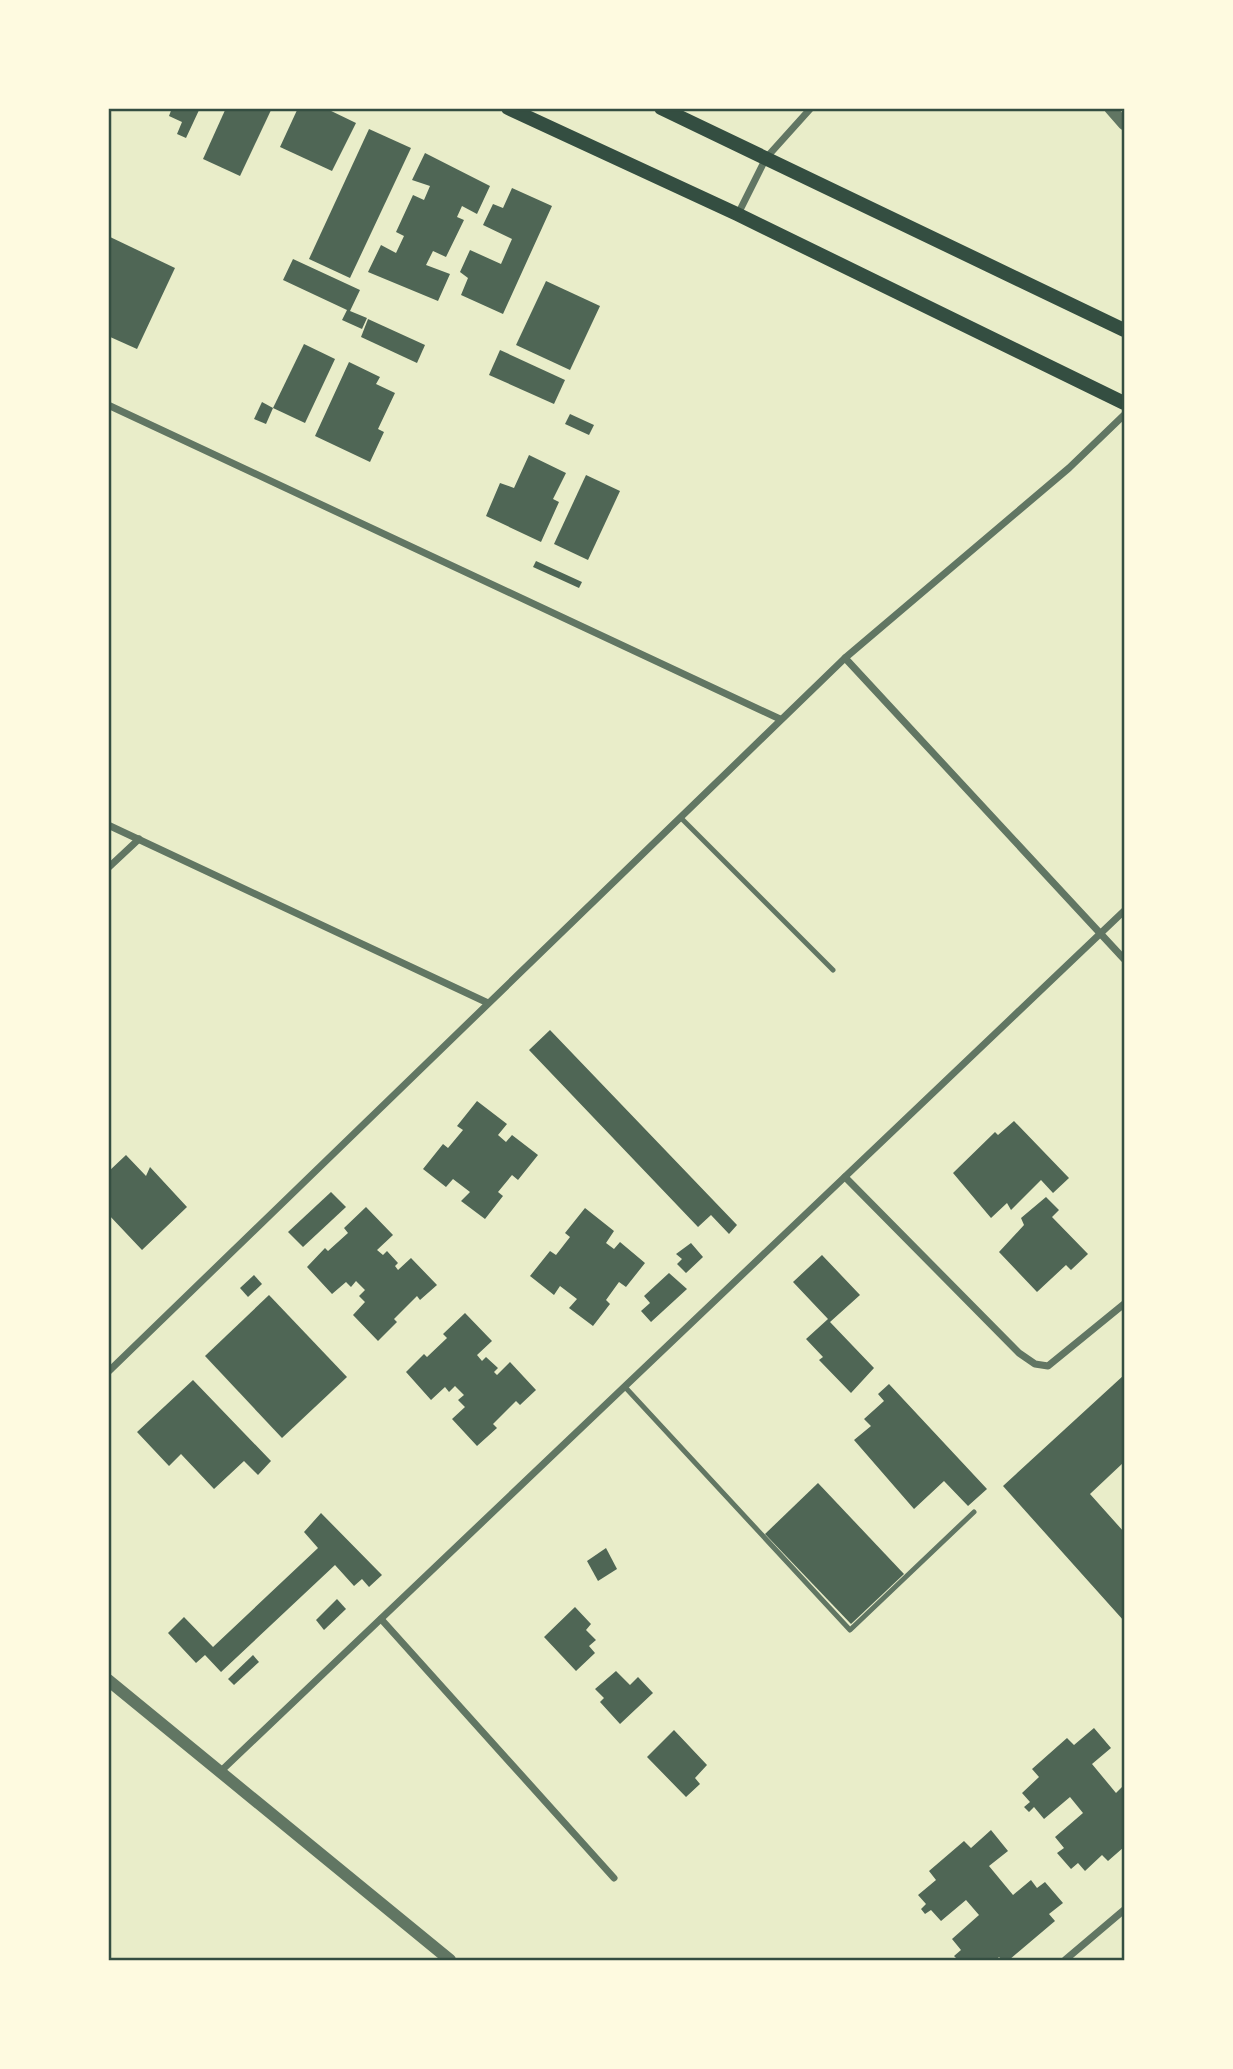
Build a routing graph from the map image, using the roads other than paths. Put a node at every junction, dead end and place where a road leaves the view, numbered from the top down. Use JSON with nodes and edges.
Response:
{"nodes":[{"id":1,"x":508,"y":108,"type":"edge"},
{"id":2,"x":661,"y":108,"type":"edge"},
{"id":3,"x":811,"y":108,"type":"edge"},
{"id":4,"x":1110,"y":108,"type":"edge"},
{"id":5,"x":1125,"y":124,"type":"edge"},
{"id":6,"x":766,"y":158,"type":"junction"},
{"id":7,"x":737,"y":214,"type":"junction"},
{"id":8,"x":1125,"y":330,"type":"edge"},
{"id":9,"x":1125,"y":403,"type":"edge"},
{"id":10,"x":108,"y":405,"type":"edge"},
{"id":11,"x":1125,"y":415,"type":"edge"},
{"id":12,"x":845,"y":657,"type":"junction"},
{"id":13,"x":780,"y":719,"type":"junction"},
{"id":14,"x":681,"y":818,"type":"junction"},
{"id":15,"x":108,"y":825,"type":"edge"},
{"id":16,"x":139,"y":839,"type":"junction"},
{"id":17,"x":108,"y":869,"type":"edge"},
{"id":18,"x":1125,"y":911,"type":"edge"},
{"id":19,"x":1101,"y":934,"type":"junction"},
{"id":20,"x":1125,"y":958,"type":"edge"},
{"id":21,"x":832,"y":970,"type":"dead end"},
{"id":22,"x":488,"y":1003,"type":"junction"},
{"id":23,"x":845,"y":1177,"type":"junction"},
{"id":24,"x":1125,"y":1304,"type":"edge"},
{"id":25,"x":108,"y":1371,"type":"edge"},
{"id":26,"x":625,"y":1387,"type":"junction"},
{"id":27,"x":974,"y":1512,"type":"dead end"},
{"id":28,"x":381,"y":1619,"type":"junction"},
{"id":29,"x":108,"y":1680,"type":"edge"},
{"id":30,"x":221,"y":1772,"type":"junction"},
{"id":31,"x":614,"y":1878,"type":"dead end"},
{"id":32,"x":1125,"y":1910,"type":"edge"},
{"id":33,"x":450,"y":1961,"type":"edge"},
{"id":34,"x":1065,"y":1961,"type":"edge"}],
"edges":[{"from":1,"to":7,"type":"main road"},
{"from":2,"to":6,"type":"main road"},
{"from":3,"to":6,"type":"street"},
{"from":4,"to":5,"type":"street"},
{"from":6,"to":7,"type":"street"},
{"from":6,"to":8,"type":"main road"},
{"from":7,"to":9,"type":"main road"},
{"from":10,"to":13,"type":"street"},
{"from":11,"to":12,"type":"street"},
{"from":12,"to":13,"type":"street"},
{"from":12,"to":19,"type":"street"},
{"from":13,"to":14,"type":"street"},
{"from":14,"to":21,"type":"lane"},
{"from":14,"to":22,"type":"street"},
{"from":15,"to":16,"type":"street"},
{"from":16,"to":17,"type":"street"},
{"from":16,"to":22,"type":"street"},
{"from":18,"to":19,"type":"street"},
{"from":19,"to":20,"type":"street"},
{"from":19,"to":23,"type":"street"},
{"from":22,"to":25,"type":"street"},
{"from":23,"to":24,"type":"street"},
{"from":23,"to":26,"type":"street"},
{"from":26,"to":27,"type":"lane"},
{"from":26,"to":28,"type":"street"},
{"from":28,"to":30,"type":"street"},
{"from":28,"to":31,"type":"street"},
{"from":29,"to":30,"type":"street"},
{"from":30,"to":33,"type":"street"},
{"from":32,"to":34,"type":"street"}]}
